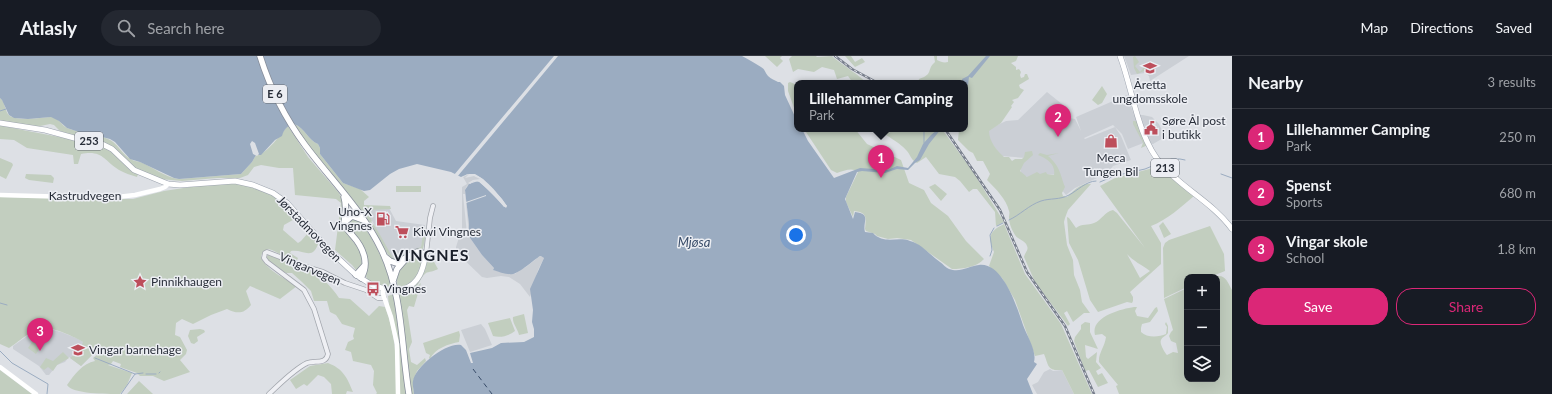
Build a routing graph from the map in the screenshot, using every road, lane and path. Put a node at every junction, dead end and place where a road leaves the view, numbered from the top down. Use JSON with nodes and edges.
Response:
{"nodes":[{"id":1,"x":260,"y":56,"type":"edge"},
{"id":2,"x":1120,"y":56,"type":"edge"},
{"id":3,"x":0,"y":122,"type":"edge"},
{"id":4,"x":168,"y":184,"type":"junction"},
{"id":5,"x":343,"y":193,"type":"junction"},
{"id":6,"x":0,"y":195,"type":"edge"},
{"id":7,"x":433,"y":206,"type":"dead end"},
{"id":8,"x":364,"y":220,"type":"junction"},
{"id":9,"x":345,"y":222,"type":"junction"},
{"id":10,"x":1232,"y":229,"type":"edge"},
{"id":11,"x":384,"y":256,"type":"junction"},
{"id":12,"x":425,"y":256,"type":"junction"},
{"id":13,"x":405,"y":259,"type":"junction"},
{"id":14,"x":359,"y":277,"type":"junction"},
{"id":15,"x":393,"y":281,"type":"junction"},
{"id":16,"x":386,"y":290,"type":"junction"},
{"id":17,"x":384,"y":298,"type":"junction"},
{"id":18,"x":0,"y":367,"type":"edge"},
{"id":19,"x":36,"y":394,"type":"edge"},
{"id":20,"x":269,"y":394,"type":"edge"},
{"id":21,"x":398,"y":394,"type":"edge"},
{"id":22,"x":409,"y":394,"type":"edge"}],
"edges":[{"from":1,"to":5,"type":"highway","number":"E 6"},
{"from":2,"to":10,"type":"main road","number":"213"},
{"from":3,"to":4,"type":"main road","name":"Jørstadmovegen","number":"253"},
{"from":4,"to":6,"type":"main road","name":"Kastrudvegen"},
{"from":4,"to":14,"type":"main road","name":"Jørstadmovegen","number":"253"},
{"from":5,"to":8,"type":"highway","number":"E 6"},
{"from":5,"to":9,"type":"highway"},
{"from":7,"to":12,"type":"street"},
{"from":8,"to":9,"type":"highway"},
{"from":8,"to":11,"type":"highway","number":"E 6"},
{"from":9,"to":14,"type":"highway"},
{"from":11,"to":13,"type":"highway"},
{"from":11,"to":15,"type":"highway","number":"E 6"},
{"from":12,"to":13,"type":"highway"},
{"from":12,"to":16,"type":"main road","number":"253","bridge":true},
{"from":13,"to":15,"type":"highway"},
{"from":14,"to":16,"type":"main road","name":"Jørstadmovegen","number":"253"},
{"from":15,"to":22,"type":"highway","number":"E 6"},
{"from":16,"to":17,"type":"main road"},
{"from":17,"to":20,"type":"street","name":"Vingarvegen"},
{"from":17,"to":21,"type":"main road"},
{"from":18,"to":19,"type":"main road"}]}
